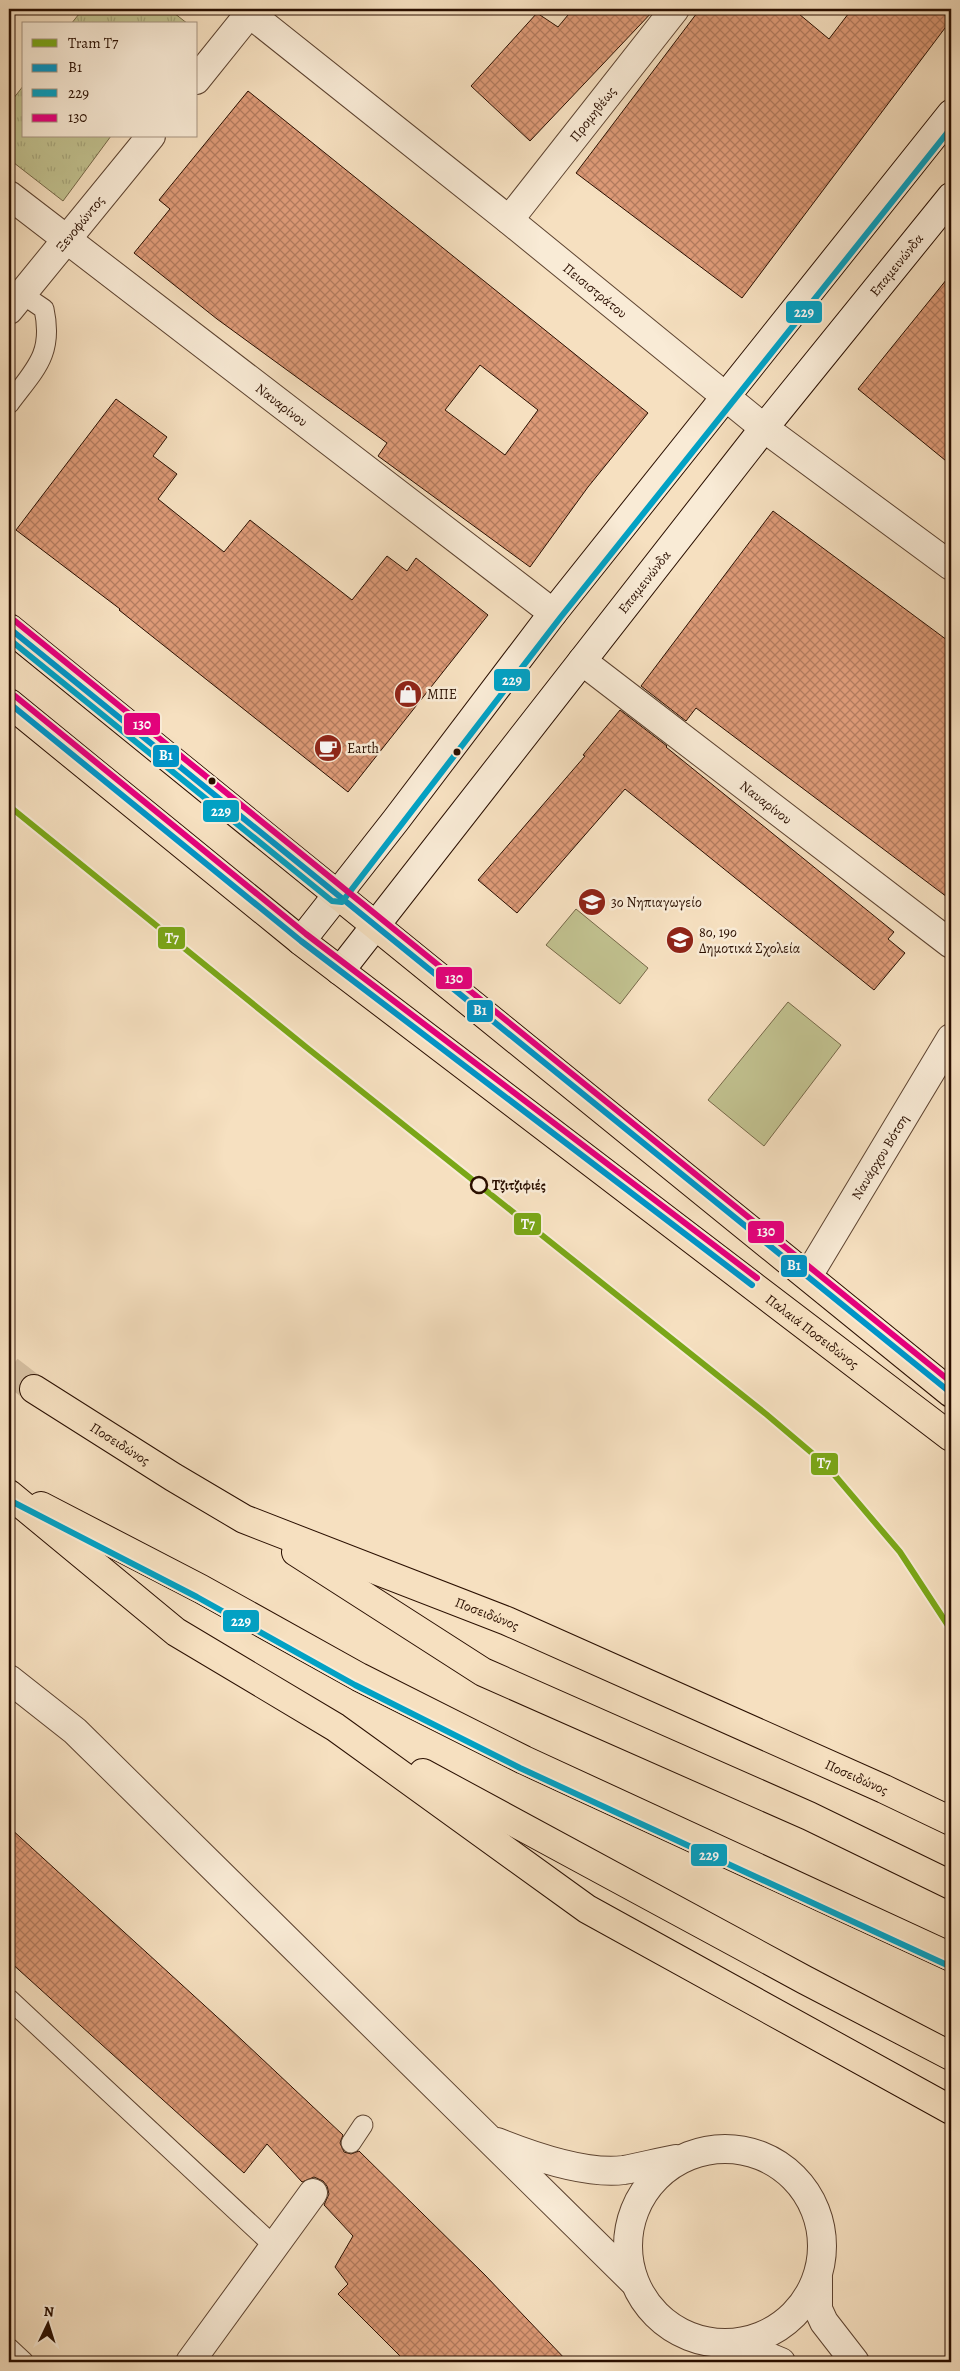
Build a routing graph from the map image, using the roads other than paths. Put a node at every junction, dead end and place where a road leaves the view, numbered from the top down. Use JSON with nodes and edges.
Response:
{"nodes":[{"id":1,"x":675,"y":9,"type":"edge"},
{"id":2,"x":249,"y":10,"type":"edge"},
{"id":3,"x":198,"y":77,"type":"edge"},
{"id":4,"x":951,"y":114,"type":"edge"},
{"id":5,"x":149,"y":138,"type":"edge"},
{"id":6,"x":9,"y":195,"type":"edge"},
{"id":7,"x":951,"y":197,"type":"edge"},
{"id":8,"x":509,"y":220,"type":"junction"},
{"id":9,"x":67,"y":240,"type":"junction"},
{"id":10,"x":16,"y":302,"type":"edge"},
{"id":11,"x":725,"y":396,"type":"junction"},
{"id":12,"x":9,"y":404,"type":"edge"},
{"id":13,"x":764,"y":428,"type":"junction"},
{"id":14,"x":951,"y":566,"type":"edge"},
{"id":15,"x":553,"y":613,"type":"junction"},
{"id":16,"x":13,"y":639,"type":"edge"},
{"id":17,"x":582,"y":661,"type":"junction"},
{"id":18,"x":9,"y":703,"type":"edge"},
{"id":19,"x":338,"y":894,"type":"junction"},
{"id":20,"x":376,"y":924,"type":"junction"},
{"id":21,"x":301,"y":941,"type":"junction"},
{"id":22,"x":951,"y":944,"type":"edge"},
{"id":23,"x":340,"y":971,"type":"junction"},
{"id":24,"x":951,"y":1038,"type":"edge"},
{"id":25,"x":808,"y":1276,"type":"junction"},
{"id":26,"x":34,"y":1389,"type":"tunnel mouth"},
{"id":27,"x":951,"y":1393,"type":"edge"},
{"id":28,"x":951,"y":1437,"type":"edge"},
{"id":29,"x":9,"y":1490,"type":"edge"},
{"id":30,"x":9,"y":1494,"type":"edge"},
{"id":31,"x":244,"y":1519,"type":"junction"},
{"id":32,"x":9,"y":1679,"type":"edge"},
{"id":33,"x":335,"y":1726,"type":"junction"},
{"id":34,"x":951,"y":1821,"type":"edge"},
{"id":35,"x":951,"y":1885,"type":"edge"},
{"id":36,"x":951,"y":1957,"type":"edge"},
{"id":37,"x":9,"y":1999,"type":"edge"},
{"id":38,"x":951,"y":2056,"type":"edge"},
{"id":39,"x":951,"y":2110,"type":"edge"},
{"id":40,"x":364,"y":2125,"type":"dead end"},
{"id":41,"x":488,"y":2139,"type":"junction"},
{"id":42,"x":351,"y":2143,"type":"dead end"},
{"id":43,"x":685,"y":2156,"type":"junction"},
{"id":44,"x":312,"y":2193,"type":"dead end"},
{"id":45,"x":274,"y":2245,"type":"junction"},
{"id":46,"x":818,"y":2277,"type":"junction"},
{"id":47,"x":633,"y":2282,"type":"junction"},
{"id":48,"x":735,"y":2343,"type":"junction"},
{"id":49,"x":9,"y":2348,"type":"edge"},
{"id":50,"x":24,"y":2362,"type":"edge"},
{"id":51,"x":190,"y":2362,"type":"edge"},
{"id":52,"x":781,"y":2362,"type":"edge"},
{"id":53,"x":855,"y":2362,"type":"edge"}],
"edges":[{"from":1,"to":8,"type":"street","name":"Προμηθέως"},
{"from":2,"to":3,"type":"street"},
{"from":2,"to":8,"type":"street","name":"Πεισιστράτου"},
{"from":4,"to":11,"type":"street"},
{"from":5,"to":9,"type":"street","name":"Ξενοφώντος"},
{"from":6,"to":9,"type":"street","name":"Ναυαρίνου"},
{"from":7,"to":13,"type":"street","name":"Επαμεινώνδα"},
{"from":8,"to":11,"type":"street","name":"Πεισιστράτου"},
{"from":9,"to":10,"type":"street","name":"Ξενοφώντος"},
{"from":9,"to":15,"type":"street","name":"Ναυαρίνου"},
{"from":10,"to":12,"type":"lane"},
{"from":11,"to":13,"type":"street","name":"Πεισιστράτου"},
{"from":11,"to":15,"type":"street"},
{"from":13,"to":14,"type":"street","name":"Πεισιστράτου"},
{"from":13,"to":17,"type":"street","name":"Επαμεινώνδα"},
{"from":15,"to":19,"type":"street"},
{"from":16,"to":19,"type":"main road"},
{"from":17,"to":20,"type":"street","name":"Επαμεινώνδα"},
{"from":17,"to":22,"type":"street","name":"Ναυαρίνου"},
{"from":18,"to":21,"type":"main road"},
{"from":19,"to":20,"type":"main road"},
{"from":19,"to":21,"type":"street"},
{"from":20,"to":23,"type":"street","name":"Επαμεινώνδα"},
{"from":20,"to":25,"type":"main road"},
{"from":21,"to":23,"type":"main road"},
{"from":23,"to":28,"type":"main road","name":"Παλαιά Ποσειδώνος"},
{"from":24,"to":25,"type":"street","name":"Ναυάρχου Βότση"},
{"from":25,"to":27,"type":"main road"},
{"from":26,"to":31,"type":"main road","name":"Ποσειδώνος"},
{"from":29,"to":36,"type":"main road"},
{"from":30,"to":33,"type":"main road"},
{"from":31,"to":34,"type":"main road","name":"Ποσειδώνος"},
{"from":31,"to":35,"type":"main road"},
{"from":32,"to":41,"type":"street"},
{"from":33,"to":38,"type":"main road"},
{"from":33,"to":39,"type":"main road"},
{"from":37,"to":45,"type":"lane"},
{"from":40,"to":42,"type":"lane"},
{"from":41,"to":43,"type":"street"},
{"from":41,"to":47,"type":"street"},
{"from":43,"to":46,"type":"street"},
{"from":43,"to":47,"type":"street"},
{"from":44,"to":45,"type":"street"},
{"from":45,"to":51,"type":"street"},
{"from":46,"to":48,"type":"street"},
{"from":46,"to":53,"type":"street"},
{"from":47,"to":48,"type":"street"},
{"from":48,"to":52,"type":"street"},
{"from":49,"to":50,"type":"lane"}]}
